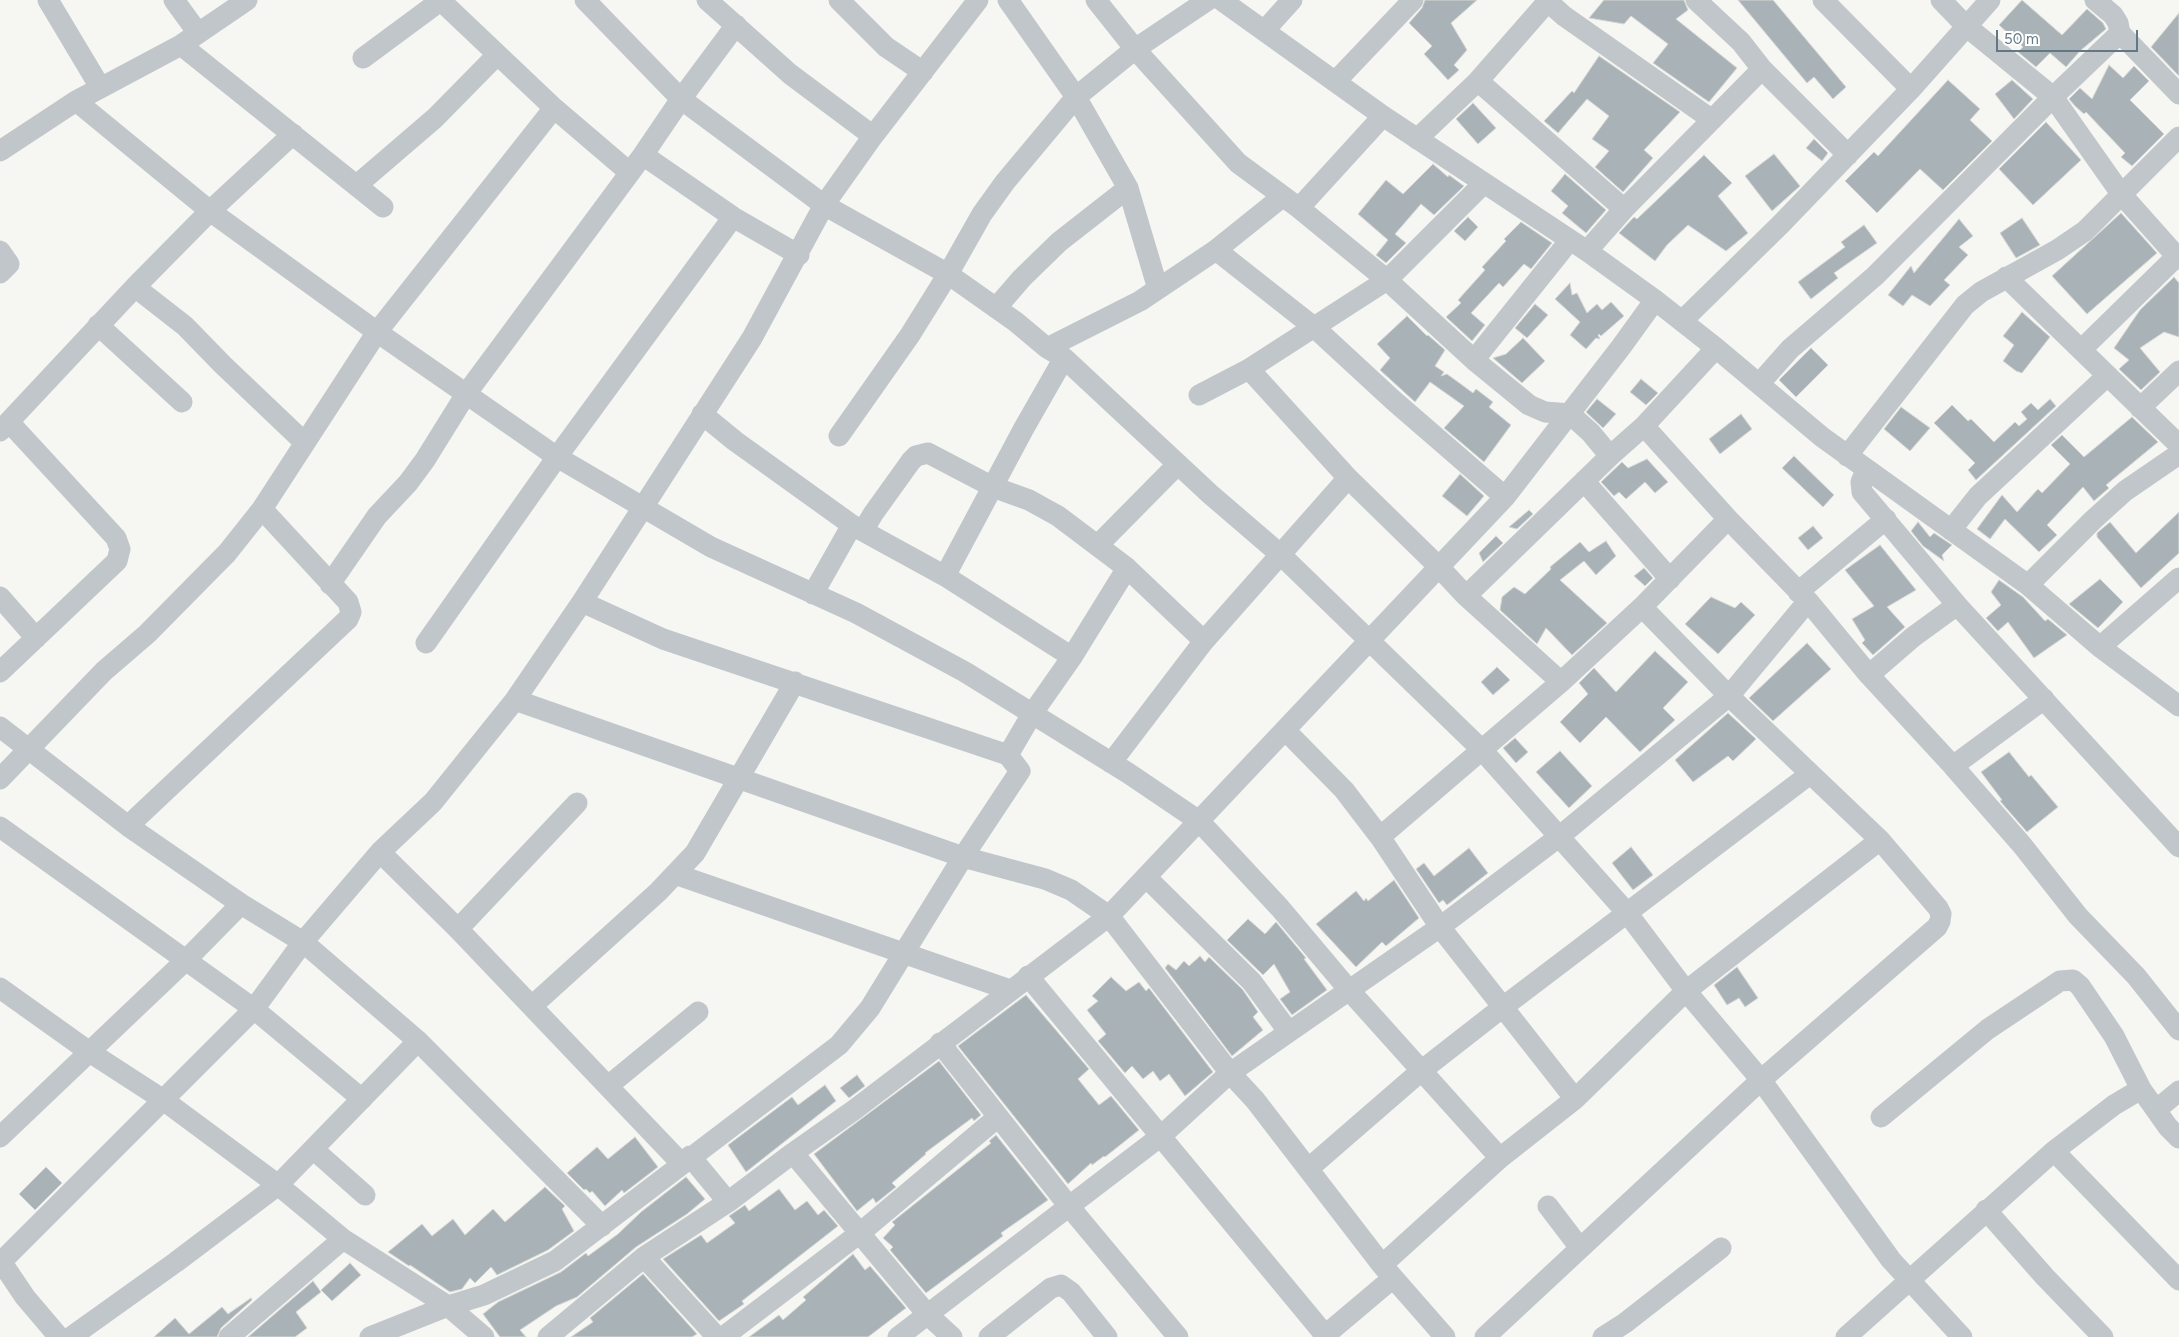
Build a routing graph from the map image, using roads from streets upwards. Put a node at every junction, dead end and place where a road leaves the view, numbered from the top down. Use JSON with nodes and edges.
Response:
{"nodes":[{"id":1,"x":48,"y":0,"type":"edge"},
{"id":2,"x":174,"y":0,"type":"edge"},
{"id":3,"x":247,"y":0,"type":"edge"},
{"id":4,"x":440,"y":0,"type":"edge"},
{"id":5,"x":585,"y":0,"type":"edge"},
{"id":6,"x":707,"y":0,"type":"edge"},
{"id":7,"x":839,"y":0,"type":"edge"},
{"id":8,"x":978,"y":0,"type":"edge"},
{"id":9,"x":1008,"y":0,"type":"edge"},
{"id":10,"x":1096,"y":0,"type":"edge"},
{"id":11,"x":1208,"y":0,"type":"edge"},
{"id":12,"x":1221,"y":0,"type":"edge"},
{"id":13,"x":1292,"y":0,"type":"edge"},
{"id":14,"x":1413,"y":0,"type":"edge"},
{"id":15,"x":1547,"y":0,"type":"edge"},
{"id":16,"x":1696,"y":0,"type":"edge"},
{"id":17,"x":1822,"y":0,"type":"edge"},
{"id":18,"x":1940,"y":0,"type":"edge"},
{"id":19,"x":1990,"y":0,"type":"edge"},
{"id":20,"x":2095,"y":0,"type":"edge"},
{"id":21,"x":960,"y":8,"type":"edge"},
{"id":22,"x":736,"y":25,"type":"junction"},
{"id":23,"x":1966,"y":26,"type":"junction"},
{"id":24,"x":1264,"y":30,"type":"junction"},
{"id":25,"x":2120,"y":33,"type":"junction"},
{"id":26,"x":190,"y":39,"type":"junction"},
{"id":27,"x":1135,"y":49,"type":"junction"},
{"id":28,"x":497,"y":55,"type":"junction"},
{"id":29,"x":363,"y":58,"type":"dead end"},
{"id":30,"x":1762,"y":69,"type":"junction"},
{"id":31,"x":923,"y":72,"type":"junction"},
{"id":32,"x":1478,"y":81,"type":"junction"},
{"id":33,"x":1335,"y":82,"type":"junction"},
{"id":34,"x":100,"y":87,"type":"junction"},
{"id":35,"x":1911,"y":89,"type":"junction"},
{"id":36,"x":2179,"y":94,"type":"edge"},
{"id":37,"x":1076,"y":97,"type":"junction"},
{"id":38,"x":2053,"y":97,"type":"junction"},
{"id":39,"x":681,"y":99,"type":"junction"},
{"id":40,"x":76,"y":101,"type":"junction"},
{"id":41,"x":554,"y":108,"type":"junction"},
{"id":42,"x":1383,"y":116,"type":"junction"},
{"id":43,"x":1711,"y":119,"type":"junction"},
{"id":44,"x":293,"y":134,"type":"junction"},
{"id":45,"x":873,"y":136,"type":"junction"},
{"id":46,"x":2179,"y":137,"type":"edge"},
{"id":47,"x":1417,"y":139,"type":"junction"},
{"id":48,"x":0,"y":150,"type":"edge"},
{"id":49,"x":643,"y":155,"type":"junction"},
{"id":50,"x":1848,"y":155,"type":"junction"},
{"id":51,"x":629,"y":172,"type":"junction"},
{"id":52,"x":1484,"y":183,"type":"junction"},
{"id":53,"x":357,"y":185,"type":"junction"},
{"id":54,"x":1128,"y":188,"type":"junction"},
{"id":55,"x":2122,"y":195,"type":"junction"},
{"id":56,"x":1290,"y":202,"type":"junction"},
{"id":57,"x":824,"y":205,"type":"junction"},
{"id":58,"x":383,"y":207,"type":"dead end"},
{"id":59,"x":1624,"y":209,"type":"junction"},
{"id":60,"x":210,"y":211,"type":"junction"},
{"id":61,"x":733,"y":217,"type":"junction"},
{"id":62,"x":1579,"y":245,"type":"junction"},
{"id":63,"x":1216,"y":250,"type":"junction"},
{"id":64,"x":0,"y":251,"type":"edge"},
{"id":65,"x":798,"y":255,"type":"junction"},
{"id":66,"x":2178,"y":256,"type":"edge"},
{"id":67,"x":0,"y":273,"type":"edge"},
{"id":68,"x":948,"y":274,"type":"junction"},
{"id":69,"x":2006,"y":277,"type":"junction"},
{"id":70,"x":1387,"y":280,"type":"junction"},
{"id":71,"x":135,"y":287,"type":"junction"},
{"id":72,"x":1158,"y":289,"type":"junction"},
{"id":73,"x":1655,"y":300,"type":"junction"},
{"id":74,"x":996,"y":308,"type":"junction"},
{"id":75,"x":1682,"y":321,"type":"junction"},
{"id":76,"x":98,"y":325,"type":"junction"},
{"id":77,"x":1315,"y":328,"type":"junction"},
{"id":78,"x":377,"y":332,"type":"junction"},
{"id":79,"x":1716,"y":348,"type":"junction"},
{"id":80,"x":2081,"y":350,"type":"junction"},
{"id":81,"x":1056,"y":353,"type":"junction"},
{"id":82,"x":1474,"y":360,"type":"junction"},
{"id":83,"x":1249,"y":369,"type":"junction"},
{"id":84,"x":2179,"y":370,"type":"edge"},
{"id":85,"x":2107,"y":376,"type":"junction"},
{"id":86,"x":1759,"y":384,"type":"junction"},
{"id":87,"x":466,"y":394,"type":"junction"},
{"id":88,"x":1199,"y":395,"type":"dead end"},
{"id":89,"x":182,"y":402,"type":"dead end"},
{"id":90,"x":2140,"y":408,"type":"junction"},
{"id":91,"x":702,"y":414,"type":"junction"},
{"id":92,"x":1570,"y":414,"type":"junction"},
{"id":93,"x":4,"y":426,"type":"edge"},
{"id":94,"x":1644,"y":426,"type":"junction"},
{"id":95,"x":839,"y":436,"type":"dead end"},
{"id":96,"x":305,"y":443,"type":"junction"},
{"id":97,"x":2179,"y":445,"type":"edge"},
{"id":98,"x":2179,"y":454,"type":"edge"},
{"id":99,"x":557,"y":456,"type":"junction"},
{"id":100,"x":1610,"y":456,"type":"junction"},
{"id":101,"x":1847,"y":456,"type":"junction"},
{"id":102,"x":1178,"y":464,"type":"junction"},
{"id":103,"x":1866,"y":470,"type":"junction"},
{"id":104,"x":1348,"y":478,"type":"junction"},
{"id":105,"x":1584,"y":481,"type":"junction"},
{"id":106,"x":993,"y":487,"type":"junction"},
{"id":107,"x":1505,"y":497,"type":"junction"},
{"id":108,"x":643,"y":507,"type":"junction"},
{"id":109,"x":262,"y":509,"type":"junction"},
{"id":110,"x":1728,"y":519,"type":"junction"},
{"id":111,"x":1886,"y":519,"type":"junction"},
{"id":112,"x":858,"y":528,"type":"junction"},
{"id":113,"x":1950,"y":530,"type":"junction"},
{"id":114,"x":1098,"y":545,"type":"junction"},
{"id":115,"x":1281,"y":555,"type":"junction"},
{"id":116,"x":1438,"y":566,"type":"junction"},
{"id":117,"x":1127,"y":568,"type":"junction"},
{"id":118,"x":945,"y":576,"type":"junction"},
{"id":119,"x":2179,"y":578,"type":"edge"},
{"id":120,"x":1670,"y":579,"type":"junction"},
{"id":121,"x":330,"y":584,"type":"junction"},
{"id":122,"x":2028,"y":585,"type":"junction"},
{"id":123,"x":813,"y":594,"type":"junction"},
{"id":124,"x":0,"y":596,"type":"edge"},
{"id":125,"x":1466,"y":596,"type":"junction"},
{"id":126,"x":1803,"y":597,"type":"junction"},
{"id":127,"x":582,"y":602,"type":"junction"},
{"id":128,"x":1957,"y":605,"type":"junction"},
{"id":129,"x":1642,"y":607,"type":"junction"},
{"id":130,"x":36,"y":638,"type":"junction"},
{"id":131,"x":1204,"y":641,"type":"junction"},
{"id":132,"x":1369,"y":641,"type":"junction"},
{"id":133,"x":426,"y":643,"type":"dead end"},
{"id":134,"x":2100,"y":647,"type":"junction"},
{"id":135,"x":1072,"y":657,"type":"junction"},
{"id":136,"x":0,"y":672,"type":"edge"},
{"id":137,"x":1869,"y":674,"type":"junction"},
{"id":138,"x":795,"y":682,"type":"junction"},
{"id":139,"x":1561,"y":682,"type":"junction"},
{"id":140,"x":1729,"y":696,"type":"junction"},
{"id":141,"x":2044,"y":699,"type":"junction"},
{"id":142,"x":516,"y":700,"type":"junction"},
{"id":143,"x":2178,"y":703,"type":"edge"},
{"id":144,"x":1032,"y":714,"type":"junction"},
{"id":145,"x":0,"y":727,"type":"edge"},
{"id":146,"x":1284,"y":730,"type":"junction"},
{"id":147,"x":29,"y":748,"type":"junction"},
{"id":148,"x":1482,"y":750,"type":"junction"},
{"id":149,"x":1008,"y":755,"type":"junction"},
{"id":150,"x":1111,"y":763,"type":"junction"},
{"id":151,"x":1953,"y":766,"type":"junction"},
{"id":152,"x":1810,"y":774,"type":"junction"},
{"id":153,"x":739,"y":779,"type":"junction"},
{"id":154,"x":0,"y":780,"type":"edge"},
{"id":155,"x":577,"y":802,"type":"dead end"},
{"id":156,"x":1199,"y":820,"type":"junction"},
{"id":157,"x":128,"y":826,"type":"junction"},
{"id":158,"x":0,"y":828,"type":"edge"},
{"id":159,"x":1560,"y":836,"type":"junction"},
{"id":160,"x":1380,"y":837,"type":"junction"},
{"id":161,"x":1880,"y":840,"type":"junction"},
{"id":162,"x":2179,"y":847,"type":"edge"},
{"id":163,"x":380,"y":852,"type":"junction"},
{"id":164,"x":963,"y":857,"type":"junction"},
{"id":165,"x":675,"y":874,"type":"junction"},
{"id":166,"x":1146,"y":877,"type":"junction"},
{"id":167,"x":242,"y":904,"type":"junction"},
{"id":168,"x":1628,"y":914,"type":"junction"},
{"id":169,"x":1108,"y":916,"type":"junction"},
{"id":170,"x":1440,"y":927,"type":"junction"},
{"id":171,"x":458,"y":929,"type":"junction"},
{"id":172,"x":303,"y":942,"type":"junction"},
{"id":173,"x":905,"y":953,"type":"junction"},
{"id":174,"x":186,"y":960,"type":"junction"},
{"id":175,"x":1028,"y":976,"type":"junction"},
{"id":176,"x":0,"y":988,"type":"edge"},
{"id":177,"x":1010,"y":990,"type":"junction"},
{"id":178,"x":1349,"y":990,"type":"junction"},
{"id":179,"x":1686,"y":991,"type":"junction"},
{"id":180,"x":532,"y":1006,"type":"junction"},
{"id":181,"x":1504,"y":1007,"type":"junction"},
{"id":182,"x":254,"y":1009,"type":"junction"},
{"id":183,"x":698,"y":1012,"type":"dead end"},
{"id":184,"x":2179,"y":1030,"type":"edge"},
{"id":185,"x":1288,"y":1032,"type":"junction"},
{"id":186,"x":418,"y":1041,"type":"junction"},
{"id":187,"x":940,"y":1043,"type":"junction"},
{"id":188,"x":91,"y":1053,"type":"junction"},
{"id":189,"x":1421,"y":1072,"type":"junction"},
{"id":190,"x":1230,"y":1073,"type":"junction"},
{"id":191,"x":1761,"y":1080,"type":"junction"},
{"id":192,"x":608,"y":1086,"type":"junction"},
{"id":193,"x":2141,"y":1089,"type":"junction"},
{"id":194,"x":2179,"y":1092,"type":"edge"},
{"id":195,"x":162,"y":1099,"type":"junction"},
{"id":196,"x":362,"y":1099,"type":"junction"},
{"id":197,"x":1575,"y":1100,"type":"junction"},
{"id":198,"x":2156,"y":1110,"type":"junction"},
{"id":199,"x":1881,"y":1117,"type":"dead end"},
{"id":200,"x":998,"y":1118,"type":"junction"},
{"id":201,"x":1161,"y":1136,"type":"junction"},
{"id":202,"x":0,"y":1137,"type":"edge"},
{"id":203,"x":2179,"y":1138,"type":"edge"},
{"id":204,"x":313,"y":1148,"type":"junction"},
{"id":205,"x":2054,"y":1151,"type":"junction"},
{"id":206,"x":792,"y":1153,"type":"junction"},
{"id":207,"x":1500,"y":1158,"type":"junction"},
{"id":208,"x":686,"y":1160,"type":"junction"},
{"id":209,"x":1308,"y":1169,"type":"junction"},
{"id":210,"x":278,"y":1185,"type":"junction"},
{"id":211,"x":366,"y":1195,"type":"dead end"},
{"id":212,"x":728,"y":1202,"type":"junction"},
{"id":213,"x":1068,"y":1205,"type":"junction"},
{"id":214,"x":1548,"y":1206,"type":"dead end"},
{"id":215,"x":1986,"y":1210,"type":"junction"},
{"id":216,"x":602,"y":1226,"type":"junction"},
{"id":217,"x":860,"y":1233,"type":"junction"},
{"id":218,"x":343,"y":1239,"type":"junction"},
{"id":219,"x":1580,"y":1248,"type":"junction"},
{"id":220,"x":1721,"y":1248,"type":"dead end"},
{"id":221,"x":644,"y":1257,"type":"junction"},
{"id":222,"x":0,"y":1261,"type":"edge"},
{"id":223,"x":1388,"y":1272,"type":"junction"},
{"id":224,"x":1909,"y":1280,"type":"junction"},
{"id":225,"x":2179,"y":1280,"type":"edge"},
{"id":226,"x":448,"y":1306,"type":"junction"},
{"id":227,"x":927,"y":1314,"type":"junction"},
{"id":228,"x":1631,"y":1330,"type":"edge"},
{"id":229,"x":57,"y":1336,"type":"edge"},
{"id":230,"x":1324,"y":1336,"type":"edge"},
{"id":231,"x":230,"y":1337,"type":"edge"},
{"id":232,"x":370,"y":1337,"type":"edge"},
{"id":233,"x":484,"y":1337,"type":"edge"},
{"id":234,"x":548,"y":1337,"type":"edge"},
{"id":235,"x":717,"y":1337,"type":"edge"},
{"id":236,"x":723,"y":1337,"type":"edge"},
{"id":237,"x":898,"y":1337,"type":"edge"},
{"id":238,"x":952,"y":1337,"type":"edge"},
{"id":239,"x":989,"y":1337,"type":"edge"},
{"id":240,"x":1107,"y":1337,"type":"edge"},
{"id":241,"x":1178,"y":1337,"type":"edge"},
{"id":242,"x":1445,"y":1337,"type":"edge"},
{"id":243,"x":1485,"y":1337,"type":"edge"},
{"id":244,"x":1603,"y":1337,"type":"edge"},
{"id":245,"x":1846,"y":1337,"type":"edge"},
{"id":246,"x":1962,"y":1337,"type":"edge"},
{"id":247,"x":2103,"y":1337,"type":"edge"}],
"edges":[{"from":1,"to":34,"type":"street"},
{"from":2,"to":26,"type":"street"},
{"from":3,"to":26,"type":"street"},
{"from":4,"to":28,"type":"street"},
{"from":4,"to":29,"type":"street"},
{"from":5,"to":39,"type":"street"},
{"from":6,"to":22,"type":"street"},
{"from":7,"to":31,"type":"street"},
{"from":8,"to":21,"type":"street"},
{"from":9,"to":37,"type":"street"},
{"from":10,"to":27,"type":"street"},
{"from":11,"to":27,"type":"street"},
{"from":12,"to":24,"type":"street"},
{"from":13,"to":24,"type":"street"},
{"from":14,"to":33,"type":"street"},
{"from":15,"to":32,"type":"street"},
{"from":15,"to":43,"type":"street"},
{"from":16,"to":30,"type":"street"},
{"from":17,"to":35,"type":"street"},
{"from":18,"to":23,"type":"street"},
{"from":19,"to":23,"type":"street"},
{"from":20,"to":25,"type":"street"},
{"from":21,"to":31,"type":"street"},
{"from":22,"to":39,"type":"street"},
{"from":22,"to":45,"type":"street"},
{"from":23,"to":35,"type":"street"},
{"from":23,"to":38,"type":"street"},
{"from":24,"to":33,"type":"street"},
{"from":25,"to":36,"type":"street"},
{"from":25,"to":38,"type":"street"},
{"from":26,"to":34,"type":"street"},
{"from":26,"to":44,"type":"street"},
{"from":27,"to":37,"type":"street"},
{"from":27,"to":56,"type":"street"},
{"from":28,"to":41,"type":"street"},
{"from":28,"to":53,"type":"street"},
{"from":30,"to":43,"type":"street"},
{"from":30,"to":50,"type":"street"},
{"from":31,"to":45,"type":"street"},
{"from":32,"to":47,"type":"street"},
{"from":32,"to":59,"type":"street"},
{"from":33,"to":42,"type":"street"},
{"from":34,"to":40,"type":"street"},
{"from":35,"to":50,"type":"street"},
{"from":37,"to":54,"type":"street"},
{"from":37,"to":68,"type":"street"},
{"from":38,"to":55,"type":"street"},
{"from":38,"to":86,"type":"street"},
{"from":39,"to":49,"type":"street"},
{"from":39,"to":57,"type":"street"},
{"from":40,"to":48,"type":"street"},
{"from":40,"to":60,"type":"street"},
{"from":41,"to":51,"type":"street"},
{"from":41,"to":78,"type":"street"},
{"from":42,"to":47,"type":"street"},
{"from":42,"to":56,"type":"street"},
{"from":43,"to":59,"type":"street"},
{"from":44,"to":53,"type":"street"},
{"from":44,"to":60,"type":"street"},
{"from":45,"to":57,"type":"street"},
{"from":46,"to":55,"type":"street"},
{"from":47,"to":52,"type":"street"},
{"from":49,"to":51,"type":"street"},
{"from":49,"to":61,"type":"street"},
{"from":50,"to":75,"type":"street"},
{"from":51,"to":87,"type":"street"},
{"from":52,"to":62,"type":"street"},
{"from":52,"to":70,"type":"street"},
{"from":53,"to":58,"type":"street"},
{"from":54,"to":72,"type":"street"},
{"from":54,"to":74,"type":"street"},
{"from":55,"to":66,"type":"street"},
{"from":55,"to":69,"type":"street"},
{"from":56,"to":63,"type":"street"},
{"from":56,"to":70,"type":"street"},
{"from":57,"to":65,"type":"street"},
{"from":57,"to":68,"type":"street"},
{"from":59,"to":62,"type":"street"},
{"from":60,"to":71,"type":"street"},
{"from":60,"to":78,"type":"street"},
{"from":61,"to":65,"type":"street"},
{"from":61,"to":99,"type":"street"},
{"from":62,"to":73,"type":"street"},
{"from":62,"to":82,"type":"street"},
{"from":63,"to":72,"type":"street"},
{"from":63,"to":77,"type":"street"},
{"from":64,"to":67,"type":"street"},
{"from":65,"to":91,"type":"street"},
{"from":66,"to":80,"type":"street"},
{"from":68,"to":74,"type":"street"},
{"from":68,"to":95,"type":"street"},
{"from":69,"to":80,"type":"street"},
{"from":69,"to":101,"type":"street"},
{"from":70,"to":77,"type":"street"},
{"from":70,"to":82,"type":"street"},
{"from":71,"to":76,"type":"street"},
{"from":71,"to":96,"type":"street"},
{"from":72,"to":81,"type":"street"},
{"from":73,"to":75,"type":"street"},
{"from":73,"to":92,"type":"street"},
{"from":74,"to":81,"type":"street"},
{"from":75,"to":79,"type":"street"},
{"from":76,"to":89,"type":"street"},
{"from":76,"to":93,"type":"street"},
{"from":77,"to":83,"type":"street"},
{"from":77,"to":107,"type":"street"},
{"from":78,"to":87,"type":"street"},
{"from":78,"to":96,"type":"street"},
{"from":79,"to":86,"type":"street"},
{"from":79,"to":94,"type":"street"},
{"from":80,"to":85,"type":"street"},
{"from":81,"to":102,"type":"street"},
{"from":81,"to":106,"type":"street"},
{"from":82,"to":92,"type":"street"},
{"from":83,"to":88,"type":"street"},
{"from":83,"to":104,"type":"street"},
{"from":84,"to":90,"type":"street"},
{"from":85,"to":90,"type":"street"},
{"from":85,"to":113,"type":"street"},
{"from":86,"to":101,"type":"street"},
{"from":87,"to":99,"type":"street"},
{"from":87,"to":121,"type":"street"},
{"from":90,"to":97,"type":"street"},
{"from":91,"to":108,"type":"street"},
{"from":91,"to":112,"type":"street"},
{"from":92,"to":100,"type":"street"},
{"from":92,"to":107,"type":"street"},
{"from":93,"to":130,"type":"street"},
{"from":94,"to":100,"type":"street"},
{"from":94,"to":110,"type":"street"},
{"from":96,"to":109,"type":"street"},
{"from":98,"to":122,"type":"street"},
{"from":99,"to":108,"type":"street"},
{"from":99,"to":133,"type":"street"},
{"from":100,"to":105,"type":"street"},
{"from":101,"to":103,"type":"street"},
{"from":102,"to":114,"type":"street"},
{"from":102,"to":115,"type":"street"},
{"from":103,"to":111,"type":"street"},
{"from":103,"to":113,"type":"street"},
{"from":104,"to":115,"type":"street"},
{"from":104,"to":116,"type":"street"},
{"from":105,"to":120,"type":"street"},
{"from":105,"to":125,"type":"street"},
{"from":106,"to":112,"type":"street"},
{"from":106,"to":114,"type":"street"},
{"from":106,"to":118,"type":"street"},
{"from":107,"to":116,"type":"street"},
{"from":108,"to":123,"type":"street"},
{"from":108,"to":127,"type":"street"},
{"from":109,"to":121,"type":"street"},
{"from":109,"to":147,"type":"street"},
{"from":110,"to":120,"type":"street"},
{"from":110,"to":126,"type":"street"},
{"from":111,"to":126,"type":"street"},
{"from":111,"to":128,"type":"street"},
{"from":112,"to":118,"type":"street"},
{"from":112,"to":123,"type":"street"},
{"from":113,"to":122,"type":"street"},
{"from":114,"to":117,"type":"street"},
{"from":115,"to":131,"type":"street"},
{"from":115,"to":132,"type":"street"},
{"from":116,"to":125,"type":"street"},
{"from":116,"to":132,"type":"street"},
{"from":117,"to":131,"type":"street"},
{"from":117,"to":135,"type":"street"},
{"from":118,"to":135,"type":"street"},
{"from":119,"to":134,"type":"street"},
{"from":120,"to":129,"type":"street"},
{"from":121,"to":157,"type":"street"},
{"from":122,"to":134,"type":"street"},
{"from":123,"to":144,"type":"street"},
{"from":124,"to":130,"type":"street"},
{"from":125,"to":139,"type":"street"},
{"from":126,"to":137,"type":"street"},
{"from":126,"to":140,"type":"street"},
{"from":127,"to":138,"type":"street"},
{"from":127,"to":142,"type":"street"},
{"from":128,"to":137,"type":"street"},
{"from":128,"to":141,"type":"street"},
{"from":129,"to":139,"type":"street"},
{"from":129,"to":140,"type":"street"},
{"from":130,"to":136,"type":"street"},
{"from":131,"to":150,"type":"street"},
{"from":132,"to":146,"type":"street"},
{"from":132,"to":148,"type":"street"},
{"from":134,"to":143,"type":"street"},
{"from":135,"to":144,"type":"street"},
{"from":137,"to":151,"type":"street"},
{"from":138,"to":149,"type":"street"},
{"from":138,"to":153,"type":"street"},
{"from":139,"to":148,"type":"street"},
{"from":140,"to":152,"type":"street"},
{"from":140,"to":159,"type":"street"},
{"from":141,"to":151,"type":"street"},
{"from":141,"to":162,"type":"street"},
{"from":142,"to":153,"type":"street"},
{"from":142,"to":163,"type":"street"},
{"from":144,"to":149,"type":"street"},
{"from":144,"to":150,"type":"street"},
{"from":145,"to":147,"type":"street"},
{"from":146,"to":156,"type":"street"},
{"from":146,"to":160,"type":"street"},
{"from":147,"to":154,"type":"street"},
{"from":147,"to":157,"type":"street"},
{"from":148,"to":159,"type":"street"},
{"from":148,"to":160,"type":"street"},
{"from":149,"to":164,"type":"street"},
{"from":150,"to":156,"type":"street"},
{"from":151,"to":184,"type":"street"},
{"from":152,"to":161,"type":"street"},
{"from":152,"to":168,"type":"street"},
{"from":153,"to":164,"type":"street"},
{"from":153,"to":165,"type":"street"},
{"from":155,"to":171,"type":"street"},
{"from":156,"to":166,"type":"street"},
{"from":156,"to":178,"type":"street"},
{"from":157,"to":167,"type":"street"},
{"from":158,"to":174,"type":"street"},
{"from":159,"to":168,"type":"street"},
{"from":159,"to":170,"type":"street"},
{"from":160,"to":170,"type":"street"},
{"from":161,"to":179,"type":"street"},
{"from":161,"to":191,"type":"street"},
{"from":163,"to":171,"type":"street"},
{"from":163,"to":172,"type":"street"},
{"from":164,"to":169,"type":"street"},
{"from":164,"to":173,"type":"street"},
{"from":165,"to":173,"type":"street"},
{"from":165,"to":180,"type":"street"},
{"from":166,"to":169,"type":"street"},
{"from":166,"to":185,"type":"street"},
{"from":167,"to":172,"type":"street"},
{"from":167,"to":174,"type":"street"},
{"from":168,"to":179,"type":"street"},
{"from":168,"to":181,"type":"street"},
{"from":169,"to":175,"type":"street"},
{"from":169,"to":190,"type":"street"},
{"from":170,"to":178,"type":"street"},
{"from":170,"to":181,"type":"street"},
{"from":171,"to":180,"type":"street"},
{"from":172,"to":182,"type":"street"},
{"from":172,"to":186,"type":"street"},
{"from":173,"to":177,"type":"street"},
{"from":173,"to":208,"type":"street"},
{"from":174,"to":182,"type":"street"},
{"from":174,"to":188,"type":"street"},
{"from":175,"to":177,"type":"street"},
{"from":175,"to":201,"type":"street"},
{"from":176,"to":188,"type":"street"},
{"from":177,"to":187,"type":"street"},
{"from":178,"to":185,"type":"street"},
{"from":178,"to":189,"type":"street"},
{"from":179,"to":191,"type":"street"},
{"from":179,"to":197,"type":"street"},
{"from":180,"to":192,"type":"street"},
{"from":181,"to":189,"type":"street"},
{"from":181,"to":197,"type":"street"},
{"from":182,"to":195,"type":"street"},
{"from":182,"to":196,"type":"street"},
{"from":183,"to":192,"type":"street"},
{"from":185,"to":190,"type":"street"},
{"from":186,"to":196,"type":"street"},
{"from":186,"to":216,"type":"street"},
{"from":187,"to":200,"type":"street"},
{"from":187,"to":206,"type":"street"},
{"from":188,"to":195,"type":"street"},
{"from":188,"to":202,"type":"street"},
{"from":189,"to":207,"type":"street"},
{"from":189,"to":209,"type":"street"},
{"from":190,"to":201,"type":"street"},
{"from":190,"to":209,"type":"street"},
{"from":191,"to":219,"type":"street"},
{"from":191,"to":224,"type":"street"},
{"from":192,"to":208,"type":"street"},
{"from":193,"to":198,"type":"street"},
{"from":193,"to":199,"type":"street"},
{"from":193,"to":205,"type":"street"},
{"from":194,"to":198,"type":"street"},
{"from":195,"to":210,"type":"street"},
{"from":195,"to":222,"type":"street"},
{"from":196,"to":204,"type":"street"},
{"from":197,"to":207,"type":"street"},
{"from":198,"to":203,"type":"street"},
{"from":200,"to":213,"type":"street"},
{"from":200,"to":217,"type":"street"},
{"from":201,"to":213,"type":"street"},
{"from":201,"to":230,"type":"street"},
{"from":204,"to":210,"type":"street"},
{"from":204,"to":211,"type":"street"},
{"from":205,"to":215,"type":"street"},
{"from":205,"to":225,"type":"street"},
{"from":206,"to":212,"type":"street"},
{"from":206,"to":217,"type":"street"},
{"from":207,"to":223,"type":"street"},
{"from":208,"to":212,"type":"street"},
{"from":208,"to":216,"type":"street"},
{"from":209,"to":223,"type":"street"},
{"from":210,"to":218,"type":"street"},
{"from":210,"to":229,"type":"street"},
{"from":212,"to":221,"type":"street"},
{"from":213,"to":227,"type":"street"},
{"from":213,"to":241,"type":"street"},
{"from":214,"to":219,"type":"street"},
{"from":215,"to":224,"type":"street"},
{"from":215,"to":247,"type":"street"},
{"from":216,"to":226,"type":"street"},
{"from":217,"to":227,"type":"street"},
{"from":217,"to":236,"type":"street"},
{"from":218,"to":226,"type":"street"},
{"from":218,"to":231,"type":"street"},
{"from":219,"to":243,"type":"street"},
{"from":220,"to":228,"type":"street"},
{"from":221,"to":234,"type":"street"},
{"from":221,"to":235,"type":"street"},
{"from":222,"to":229,"type":"street"},
{"from":223,"to":230,"type":"street"},
{"from":223,"to":242,"type":"street"},
{"from":224,"to":245,"type":"street"},
{"from":224,"to":246,"type":"street"},
{"from":226,"to":232,"type":"street"},
{"from":226,"to":233,"type":"street"},
{"from":227,"to":237,"type":"street"},
{"from":227,"to":238,"type":"street"},
{"from":228,"to":244,"type":"street"},
{"from":239,"to":240,"type":"street"}]}
